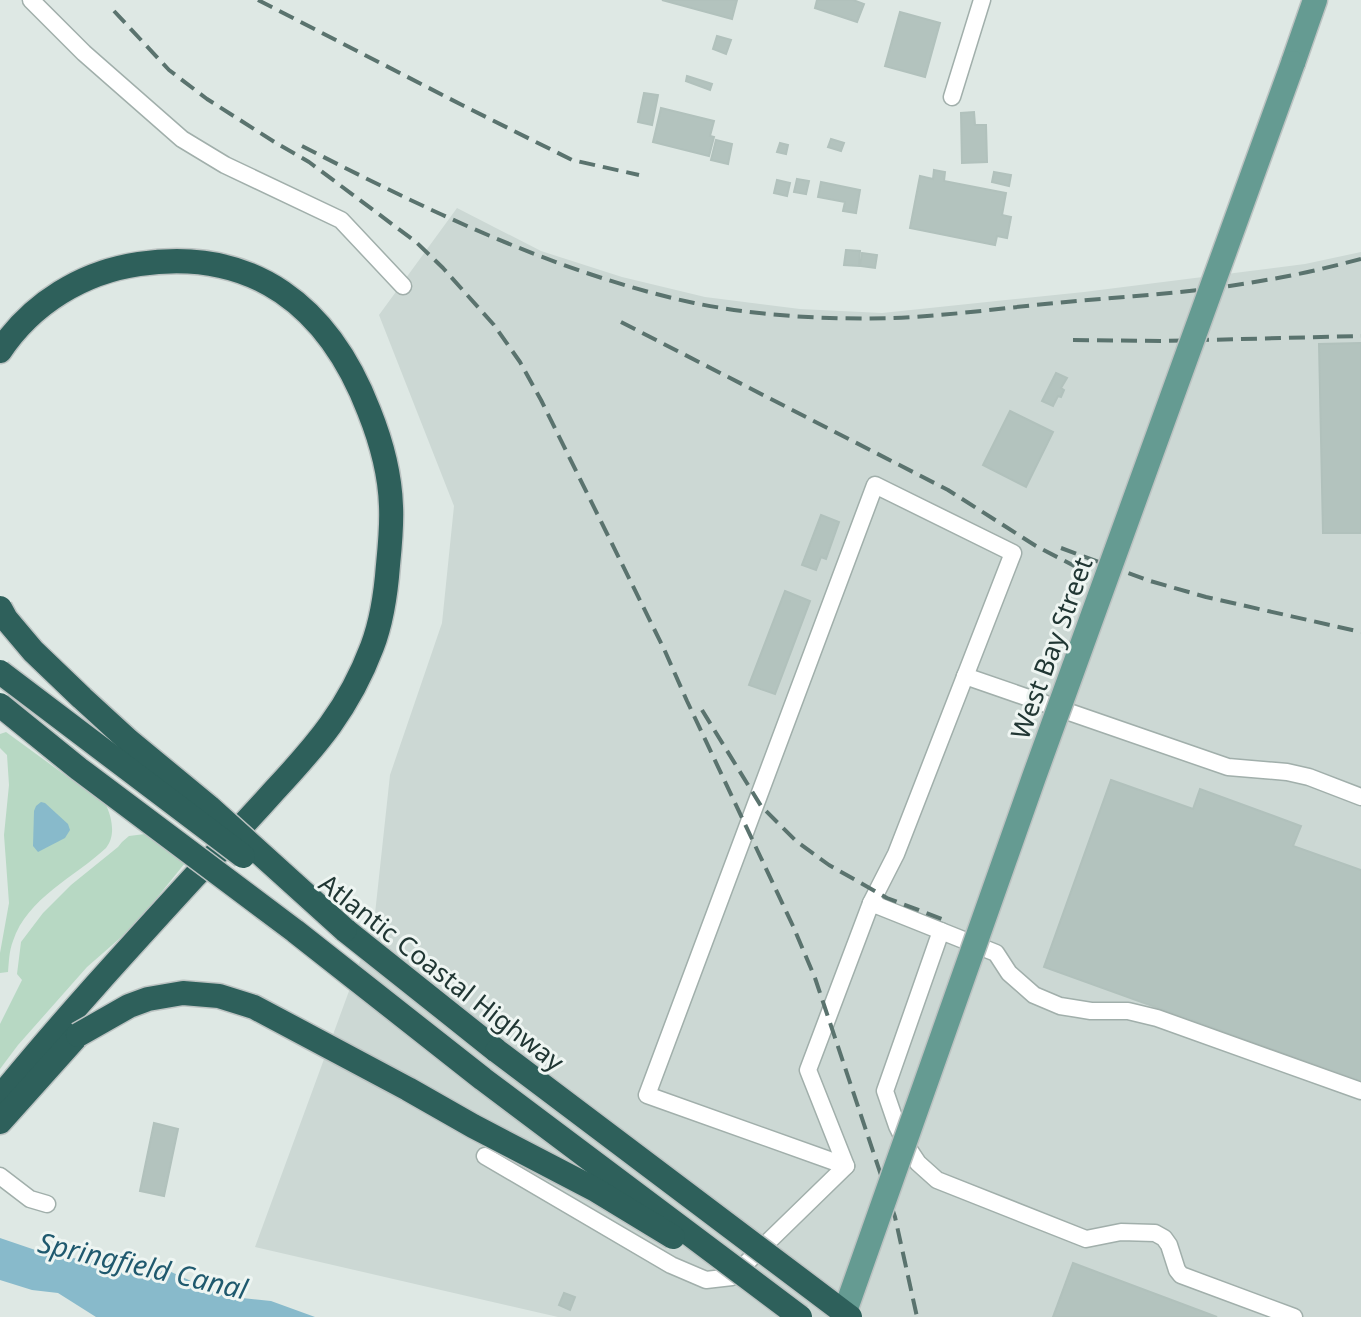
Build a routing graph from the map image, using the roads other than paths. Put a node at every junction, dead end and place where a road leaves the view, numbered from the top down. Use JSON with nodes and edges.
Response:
{"nodes":[{"id":1,"x":31,"y":0,"type":"edge"},
{"id":2,"x":982,"y":0,"type":"edge"},
{"id":3,"x":1315,"y":0,"type":"edge"},
{"id":4,"x":952,"y":97,"type":"dead end"},
{"id":5,"x":403,"y":286,"type":"dead end"},
{"id":6,"x":0,"y":351,"type":"edge"},
{"id":7,"x":0,"y":608,"type":"edge"},
{"id":8,"x":0,"y":672,"type":"edge"},
{"id":9,"x":965,"y":676,"type":"junction"},
{"id":10,"x":0,"y":705,"type":"edge"},
{"id":11,"x":1361,"y":797,"type":"edge"},
{"id":12,"x":871,"y":903,"type":"junction"},
{"id":13,"x":345,"y":930,"type":"junction"},
{"id":14,"x":941,"y":931,"type":"junction"},
{"id":15,"x":1361,"y":1091,"type":"edge"},
{"id":16,"x":0,"y":1097,"type":"edge"},
{"id":17,"x":0,"y":1122,"type":"edge"},
{"id":18,"x":485,"y":1156,"type":"dead end"},
{"id":19,"x":846,"y":1166,"type":"junction"},
{"id":20,"x":0,"y":1176,"type":"edge"},
{"id":21,"x":47,"y":1204,"type":"dead end"},
{"id":22,"x":757,"y":1284,"type":"junction"},
{"id":23,"x":800,"y":1317,"type":"edge"},
{"id":24,"x":843,"y":1317,"type":"edge"},
{"id":25,"x":850,"y":1317,"type":"edge"},
{"id":26,"x":1294,"y":1317,"type":"edge"}],
"edges":[{"from":1,"to":5,"type":"street"},
{"from":2,"to":4,"type":"street"},
{"from":3,"to":24,"type":"main road","name":"West Bay Street","bridge":true},
{"from":6,"to":16,"type":"highway"},
{"from":7,"to":13,"type":"highway","bridge":true},
{"from":8,"to":13,"type":"highway","name":"Atlantic Coastal Highway","bridge":true},
{"from":9,"to":11,"type":"street"},
{"from":9,"to":12,"type":"street"},
{"from":9,"to":19,"type":"street"},
{"from":10,"to":22,"type":"highway","bridge":true},
{"from":12,"to":14,"type":"street"},
{"from":12,"to":19,"type":"street"},
{"from":13,"to":25,"type":"highway","name":"Atlantic Coastal Highway","bridge":true},
{"from":14,"to":15,"type":"street"},
{"from":14,"to":26,"type":"street"},
{"from":17,"to":22,"type":"highway","bridge":true},
{"from":18,"to":19,"type":"street"},
{"from":20,"to":21,"type":"street"},
{"from":22,"to":23,"type":"highway","bridge":true}]}
